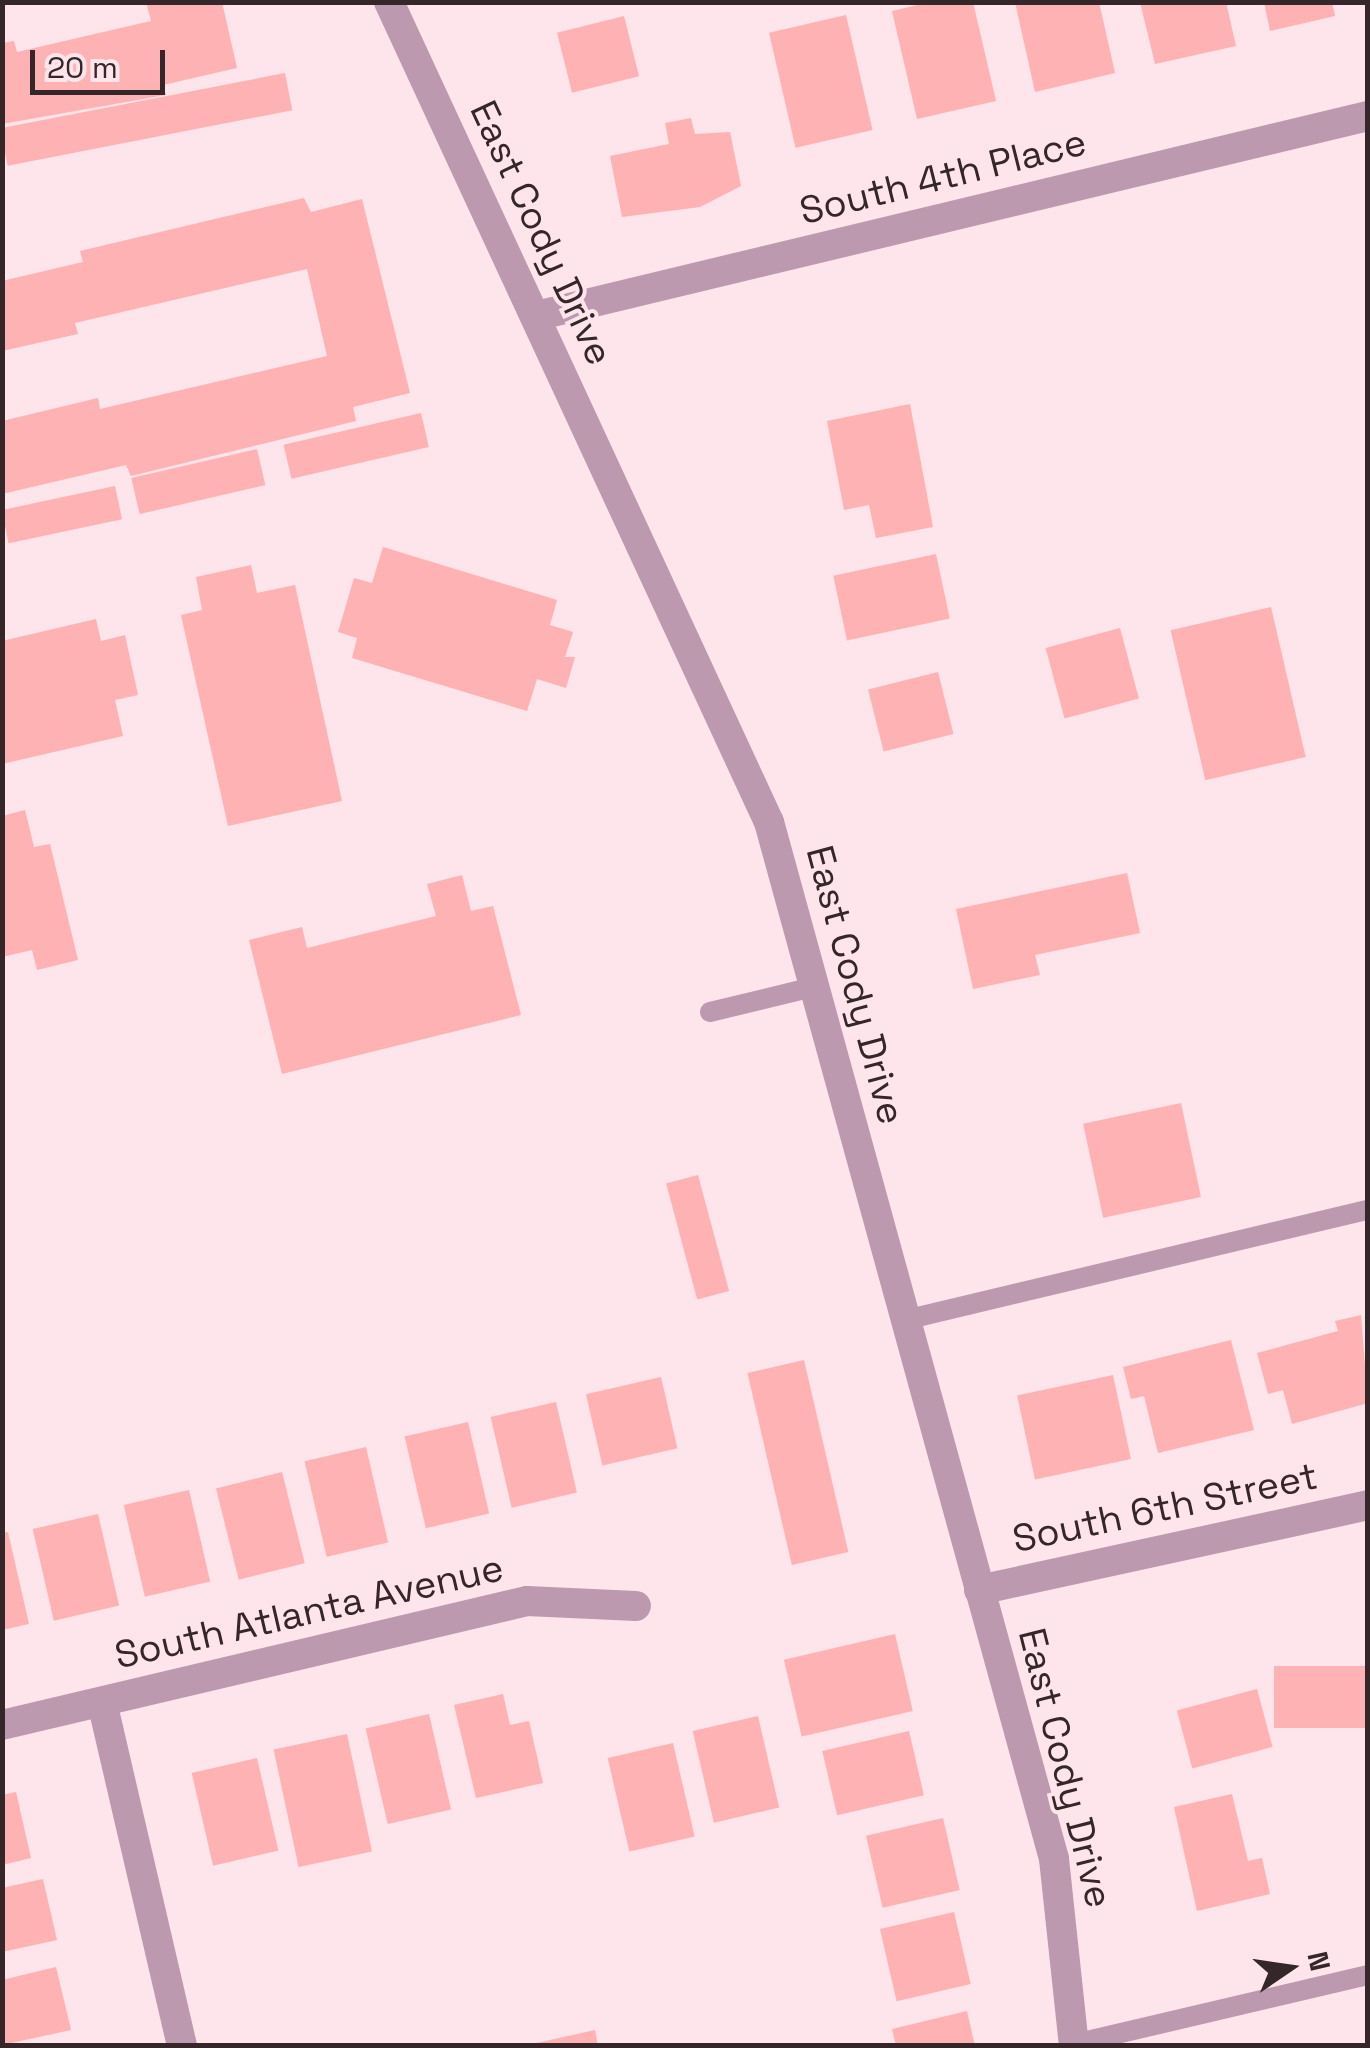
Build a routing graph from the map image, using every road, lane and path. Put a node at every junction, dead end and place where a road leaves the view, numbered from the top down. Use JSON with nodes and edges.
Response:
{"nodes":[{"id":1,"x":389,"y":2,"type":"edge"},
{"id":2,"x":1368,"y":116,"type":"edge"},
{"id":3,"x":536,"y":316,"type":"junction"},
{"id":4,"x":813,"y":987,"type":"junction"},
{"id":5,"x":710,"y":1012,"type":"dead end"},
{"id":6,"x":1368,"y":1210,"type":"edge"},
{"id":7,"x":905,"y":1320,"type":"junction"},
{"id":8,"x":1368,"y":1505,"type":"edge"},
{"id":9,"x":979,"y":1590,"type":"junction"},
{"id":10,"x":636,"y":1606,"type":"dead end"},
{"id":11,"x":102,"y":1702,"type":"junction"},
{"id":12,"x":2,"y":1725,"type":"edge"},
{"id":13,"x":1368,"y":1975,"type":"edge"},
{"id":14,"x":1074,"y":2045,"type":"edge"},
{"id":15,"x":182,"y":2046,"type":"edge"}],
"edges":[{"from":1,"to":3,"type":"street","name":"East Cody Drive"},
{"from":2,"to":3,"type":"street","name":"South 4th Place"},
{"from":3,"to":4,"type":"street","name":"East Cody Drive"},
{"from":4,"to":5,"type":"lane"},
{"from":4,"to":7,"type":"street","name":"East Cody Drive"},
{"from":6,"to":7,"type":"lane"},
{"from":7,"to":9,"type":"street","name":"East Cody Drive"},
{"from":8,"to":9,"type":"street","name":"South 6th Street"},
{"from":9,"to":14,"type":"street","name":"East Cody Drive"},
{"from":10,"to":11,"type":"street","name":"South Atlanta Avenue"},
{"from":11,"to":12,"type":"street","name":"South Atlanta Avenue"},
{"from":11,"to":15,"type":"street"},
{"from":13,"to":14,"type":"lane"}]}
